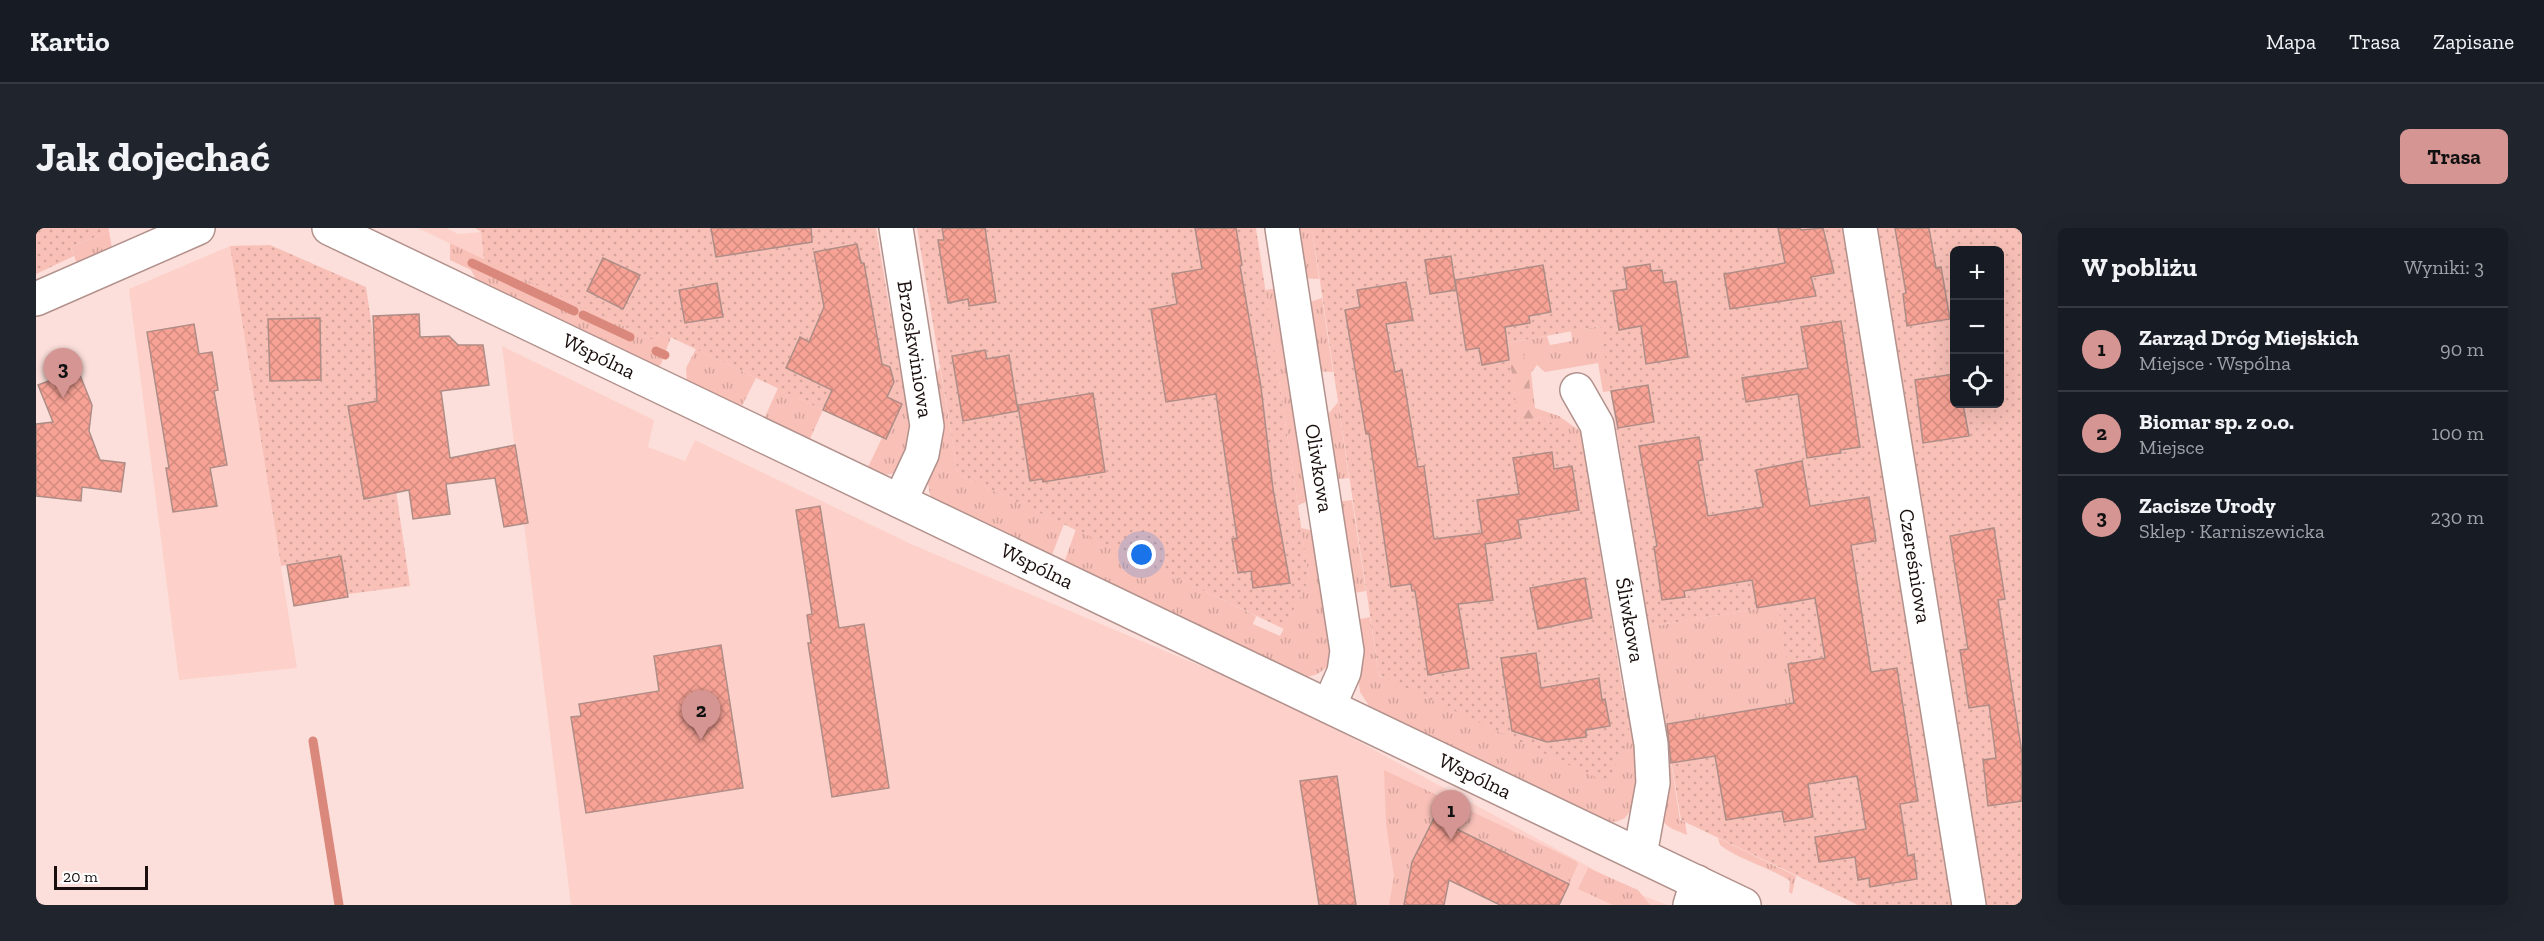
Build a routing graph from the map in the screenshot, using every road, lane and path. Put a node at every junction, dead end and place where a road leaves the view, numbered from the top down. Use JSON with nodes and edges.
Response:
{"nodes":[{"id":1,"x":198,"y":228,"type":"edge"},
{"id":2,"x":329,"y":228,"type":"edge"},
{"id":3,"x":896,"y":228,"type":"edge"},
{"id":4,"x":1282,"y":228,"type":"edge"},
{"id":5,"x":1860,"y":228,"type":"edge"},
{"id":6,"x":36,"y":299,"type":"edge"},
{"id":7,"x":1577,"y":390,"type":"dead end"},
{"id":8,"x":900,"y":501,"type":"junction"},
{"id":9,"x":1329,"y":706,"type":"junction"},
{"id":10,"x":1640,"y":855,"type":"junction"},
{"id":11,"x":1693,"y":894,"type":"edge"},
{"id":12,"x":1744,"y":905,"type":"edge"},
{"id":13,"x":1970,"y":905,"type":"edge"}],
"edges":[{"from":1,"to":6,"type":"street"},
{"from":2,"to":8,"type":"street","name":"Wspólna"},
{"from":3,"to":8,"type":"street","name":"Brzoskwiniowa"},
{"from":4,"to":9,"type":"street","name":"Oliwkowa"},
{"from":5,"to":13,"type":"street","name":"Czereśniowa"},
{"from":7,"to":10,"type":"street","name":"Śliwkowa"},
{"from":8,"to":9,"type":"street","name":"Wspólna"},
{"from":9,"to":10,"type":"street","name":"Wspólna"},
{"from":10,"to":11,"type":"street","name":"Wspólna"},
{"from":11,"to":12,"type":"street","name":"Wspólna"}]}
